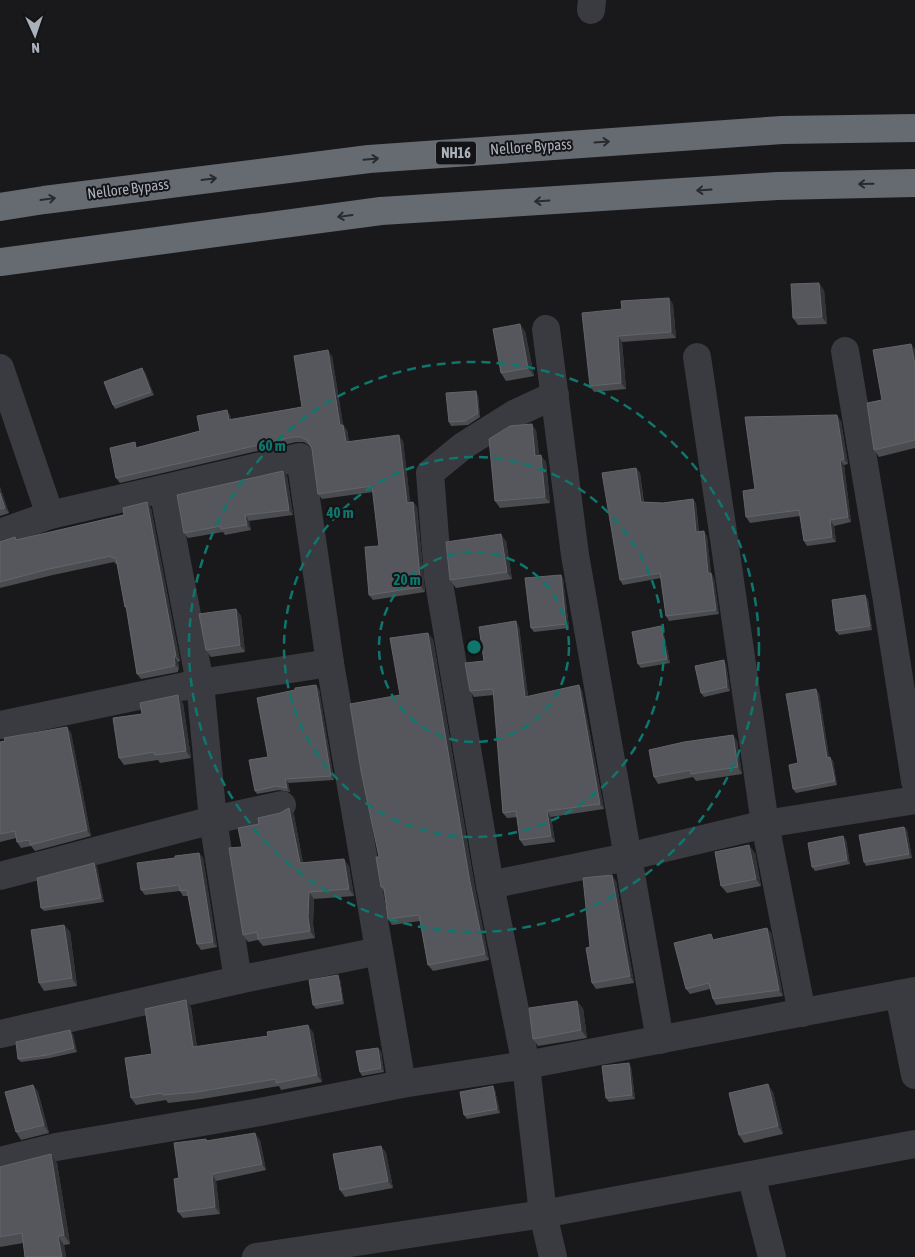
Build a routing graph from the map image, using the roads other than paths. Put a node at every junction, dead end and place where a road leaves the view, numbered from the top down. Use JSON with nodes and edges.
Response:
{"nodes":[{"id":1,"x":915,"y":128,"type":"edge"},
{"id":2,"x":915,"y":183,"type":"edge"},
{"id":3,"x":0,"y":207,"type":"edge"},
{"id":4,"x":0,"y":262,"type":"edge"},
{"id":5,"x":546,"y":329,"type":"dead end"},
{"id":6,"x":845,"y":351,"type":"dead end"},
{"id":7,"x":696,"y":357,"type":"dead end"},
{"id":8,"x":0,"y":368,"type":"edge"},
{"id":9,"x":555,"y":395,"type":"junction"},
{"id":10,"x":163,"y":489,"type":"junction"},
{"id":11,"x":50,"y":515,"type":"junction"},
{"id":12,"x":0,"y":533,"type":"edge"},
{"id":13,"x":330,"y":663,"type":"junction"},
{"id":14,"x":200,"y":683,"type":"junction"},
{"id":15,"x":0,"y":725,"type":"edge"},
{"id":16,"x":915,"y":780,"type":"edge"},
{"id":17,"x":915,"y":800,"type":"edge"},
{"id":18,"x":282,"y":805,"type":"dead end"},
{"id":19,"x":213,"y":820,"type":"junction"},
{"id":20,"x":764,"y":824,"type":"junction"},
{"id":21,"x":628,"y":857,"type":"junction"},
{"id":22,"x":0,"y":876,"type":"edge"},
{"id":23,"x":490,"y":885,"type":"junction"},
{"id":24,"x":379,"y":951,"type":"junction"},
{"id":25,"x":238,"y":980,"type":"junction"},
{"id":26,"x":907,"y":992,"type":"edge"},
{"id":27,"x":802,"y":1013,"type":"junction"},
{"id":28,"x":0,"y":1034,"type":"edge"},
{"id":29,"x":660,"y":1040,"type":"junction"},
{"id":30,"x":526,"y":1065,"type":"junction"},
{"id":31,"x":915,"y":1075,"type":"edge"},
{"id":32,"x":402,"y":1084,"type":"junction"},
{"id":33,"x":915,"y":1144,"type":"edge"},
{"id":34,"x":0,"y":1161,"type":"edge"},
{"id":35,"x":751,"y":1175,"type":"junction"},
{"id":36,"x":543,"y":1214,"type":"junction"},
{"id":37,"x":256,"y":1257,"type":"edge"},
{"id":38,"x":553,"y":1257,"type":"edge"},
{"id":39,"x":772,"y":1257,"type":"edge"}],
"edges":[{"from":3,"to":1,"type":"highway","name":"Nellore Bypass","number":"NH16","one_way":true},
{"from":2,"to":4,"type":"highway","one_way":true},
{"from":5,"to":9,"type":"street"},
{"from":6,"to":16,"type":"street"},
{"from":7,"to":20,"type":"street"},
{"from":8,"to":11,"type":"street"},
{"from":9,"to":21,"type":"street"},
{"from":9,"to":23,"type":"street"},
{"from":10,"to":11,"type":"street"},
{"from":10,"to":13,"type":"street"},
{"from":10,"to":14,"type":"street"},
{"from":11,"to":12,"type":"street"},
{"from":13,"to":14,"type":"street"},
{"from":13,"to":24,"type":"street"},
{"from":14,"to":15,"type":"street"},
{"from":14,"to":19,"type":"street"},
{"from":17,"to":20,"type":"street"},
{"from":18,"to":19,"type":"street"},
{"from":19,"to":22,"type":"street"},
{"from":19,"to":25,"type":"street"},
{"from":20,"to":21,"type":"street"},
{"from":20,"to":27,"type":"street"},
{"from":21,"to":23,"type":"street"},
{"from":21,"to":29,"type":"street"},
{"from":23,"to":30,"type":"street"},
{"from":24,"to":25,"type":"street"},
{"from":24,"to":32,"type":"street"},
{"from":25,"to":28,"type":"street"},
{"from":26,"to":27,"type":"street"},
{"from":26,"to":31,"type":"street"},
{"from":27,"to":29,"type":"street"},
{"from":29,"to":30,"type":"street"},
{"from":30,"to":32,"type":"street"},
{"from":30,"to":36,"type":"street"},
{"from":32,"to":34,"type":"street"},
{"from":33,"to":35,"type":"street"},
{"from":35,"to":36,"type":"street"},
{"from":35,"to":39,"type":"street"},
{"from":36,"to":37,"type":"street"},
{"from":36,"to":38,"type":"street"}]}
